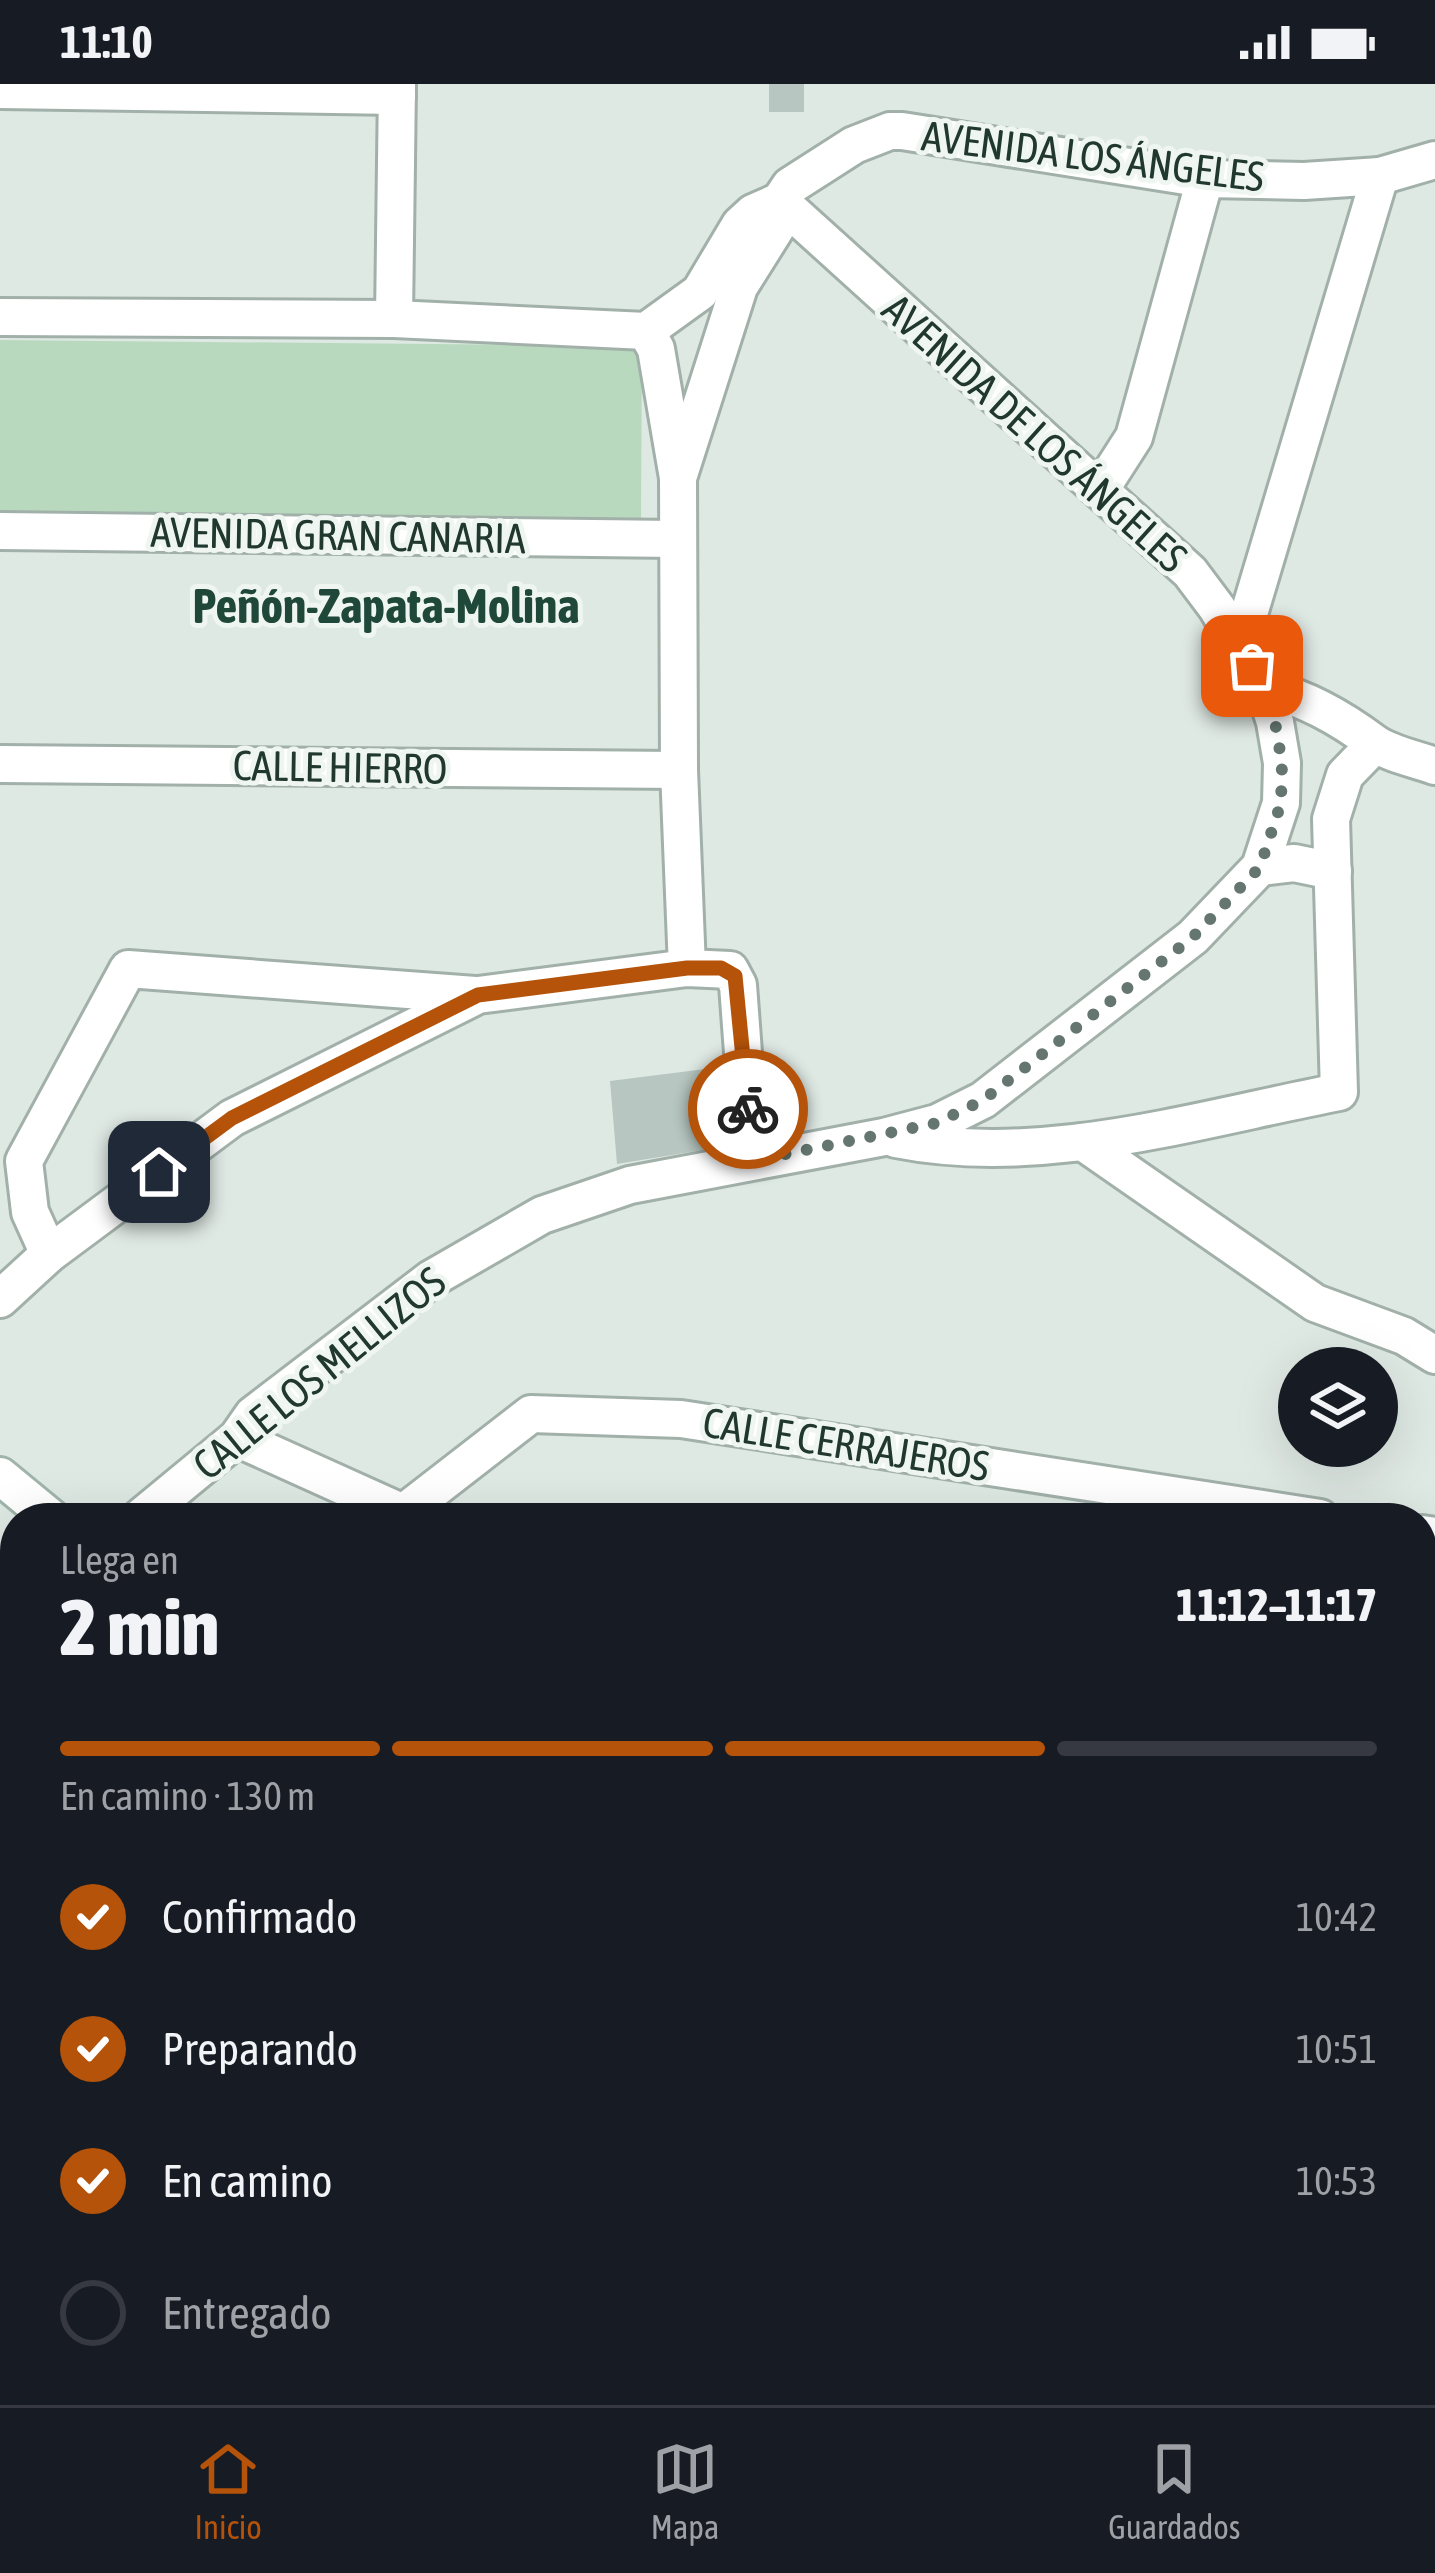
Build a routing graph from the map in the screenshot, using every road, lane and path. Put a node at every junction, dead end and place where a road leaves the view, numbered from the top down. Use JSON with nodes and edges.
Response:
{"nodes":[{"id":1,"x":0,"y":90,"type":"edge"},
{"id":2,"x":397,"y":90,"type":"edge"},
{"id":3,"x":1435,"y":160,"type":"edge"},
{"id":4,"x":1380,"y":176,"type":"junction"},
{"id":5,"x":1205,"y":179,"type":"junction"},
{"id":6,"x":780,"y":201,"type":"junction"},
{"id":7,"x":0,"y":317,"type":"edge"},
{"id":8,"x":394,"y":319,"type":"junction"},
{"id":9,"x":646,"y":331,"type":"junction"},
{"id":10,"x":678,"y":478,"type":"junction"},
{"id":11,"x":1100,"y":490,"type":"junction"},
{"id":12,"x":0,"y":531,"type":"edge"},
{"id":13,"x":677,"y":539,"type":"junction"},
{"id":14,"x":1240,"y":644,"type":"junction"},
{"id":15,"x":1264,"y":687,"type":"junction"},
{"id":16,"x":1375,"y":744,"type":"junction"},
{"id":17,"x":0,"y":764,"type":"edge"},
{"id":18,"x":1435,"y":766,"type":"edge"},
{"id":19,"x":679,"y":770,"type":"junction"},
{"id":20,"x":1260,"y":867,"type":"junction"},
{"id":21,"x":1333,"y":872,"type":"junction"},
{"id":22,"x":687,"y":968,"type":"junction"},
{"id":23,"x":478,"y":995,"type":"junction"},
{"id":24,"x":983,"y":1100,"type":"junction"},
{"id":25,"x":884,"y":1137,"type":"junction"},
{"id":26,"x":1083,"y":1142,"type":"junction"},
{"id":27,"x":1000,"y":1150,"type":"junction"},
{"id":28,"x":752,"y":1161,"type":"junction"},
{"id":29,"x":49,"y":1254,"type":"junction"},
{"id":30,"x":0,"y":1300,"type":"edge"},
{"id":31,"x":1435,"y":1355,"type":"edge"},
{"id":32,"x":237,"y":1438,"type":"junction"},
{"id":33,"x":0,"y":1476,"type":"edge"},
{"id":34,"x":33,"y":1503,"type":"edge"},
{"id":35,"x":158,"y":1503,"type":"edge"},
{"id":36,"x":380,"y":1503,"type":"edge"},
{"id":37,"x":424,"y":1503,"type":"edge"},
{"id":38,"x":1223,"y":1503,"type":"edge"}],
"edges":[{"from":1,"to":2,"type":"street"},
{"from":2,"to":8,"type":"street"},
{"from":3,"to":4,"type":"street","name":"AVENIDA LOS ÁNGELES"},
{"from":4,"to":5,"type":"street","name":"AVENIDA LOS ÁNGELES"},
{"from":4,"to":14,"type":"street"},
{"from":5,"to":6,"type":"street","name":"AVENIDA LOS ÁNGELES"},
{"from":5,"to":11,"type":"street"},
{"from":6,"to":9,"type":"street"},
{"from":6,"to":10,"type":"street","name":"AVENIDA LOS ÁNGELES"},
{"from":6,"to":11,"type":"street","name":"AVENIDA DE LOS ÁNGELES"},
{"from":7,"to":8,"type":"street"},
{"from":8,"to":9,"type":"street"},
{"from":9,"to":10,"type":"street"},
{"from":10,"to":13,"type":"street"},
{"from":11,"to":14,"type":"street","name":"AVENIDA DE LOS ÁNGELES"},
{"from":12,"to":13,"type":"street","name":"AVENIDA GRAN CANARIA"},
{"from":13,"to":19,"type":"street"},
{"from":14,"to":15,"type":"street","name":"AVENIDA DE LOS ÁNGELES"},
{"from":15,"to":16,"type":"street"},
{"from":15,"to":20,"type":"street","name":"CALLE LOS MELLIZOS"},
{"from":16,"to":18,"type":"street"},
{"from":16,"to":21,"type":"street"},
{"from":17,"to":19,"type":"street","name":"CALLE HIERRO"},
{"from":19,"to":22,"type":"street"},
{"from":20,"to":21,"type":"street"},
{"from":20,"to":24,"type":"street","name":"CALLE LOS MELLIZOS"},
{"from":21,"to":26,"type":"street"},
{"from":22,"to":23,"type":"street"},
{"from":22,"to":28,"type":"street"},
{"from":23,"to":29,"type":"street"},
{"from":23,"to":29,"type":"street"},
{"from":24,"to":25,"type":"street","name":"CALLE LOS MELLIZOS"},
{"from":24,"to":27,"type":"street"},
{"from":25,"to":27,"type":"street"},
{"from":25,"to":28,"type":"street","name":"CALLE LOS MELLIZOS"},
{"from":26,"to":27,"type":"street"},
{"from":26,"to":31,"type":"street"},
{"from":28,"to":32,"type":"street","name":"CALLE LOS MELLIZOS"},
{"from":29,"to":30,"type":"street"},
{"from":32,"to":35,"type":"street","name":"CALLE LOS MELLIZOS"},
{"from":32,"to":36,"type":"street"},
{"from":33,"to":34,"type":"street"},
{"from":37,"to":38,"type":"street","name":"CALLE CERRAJEROS"}]}
